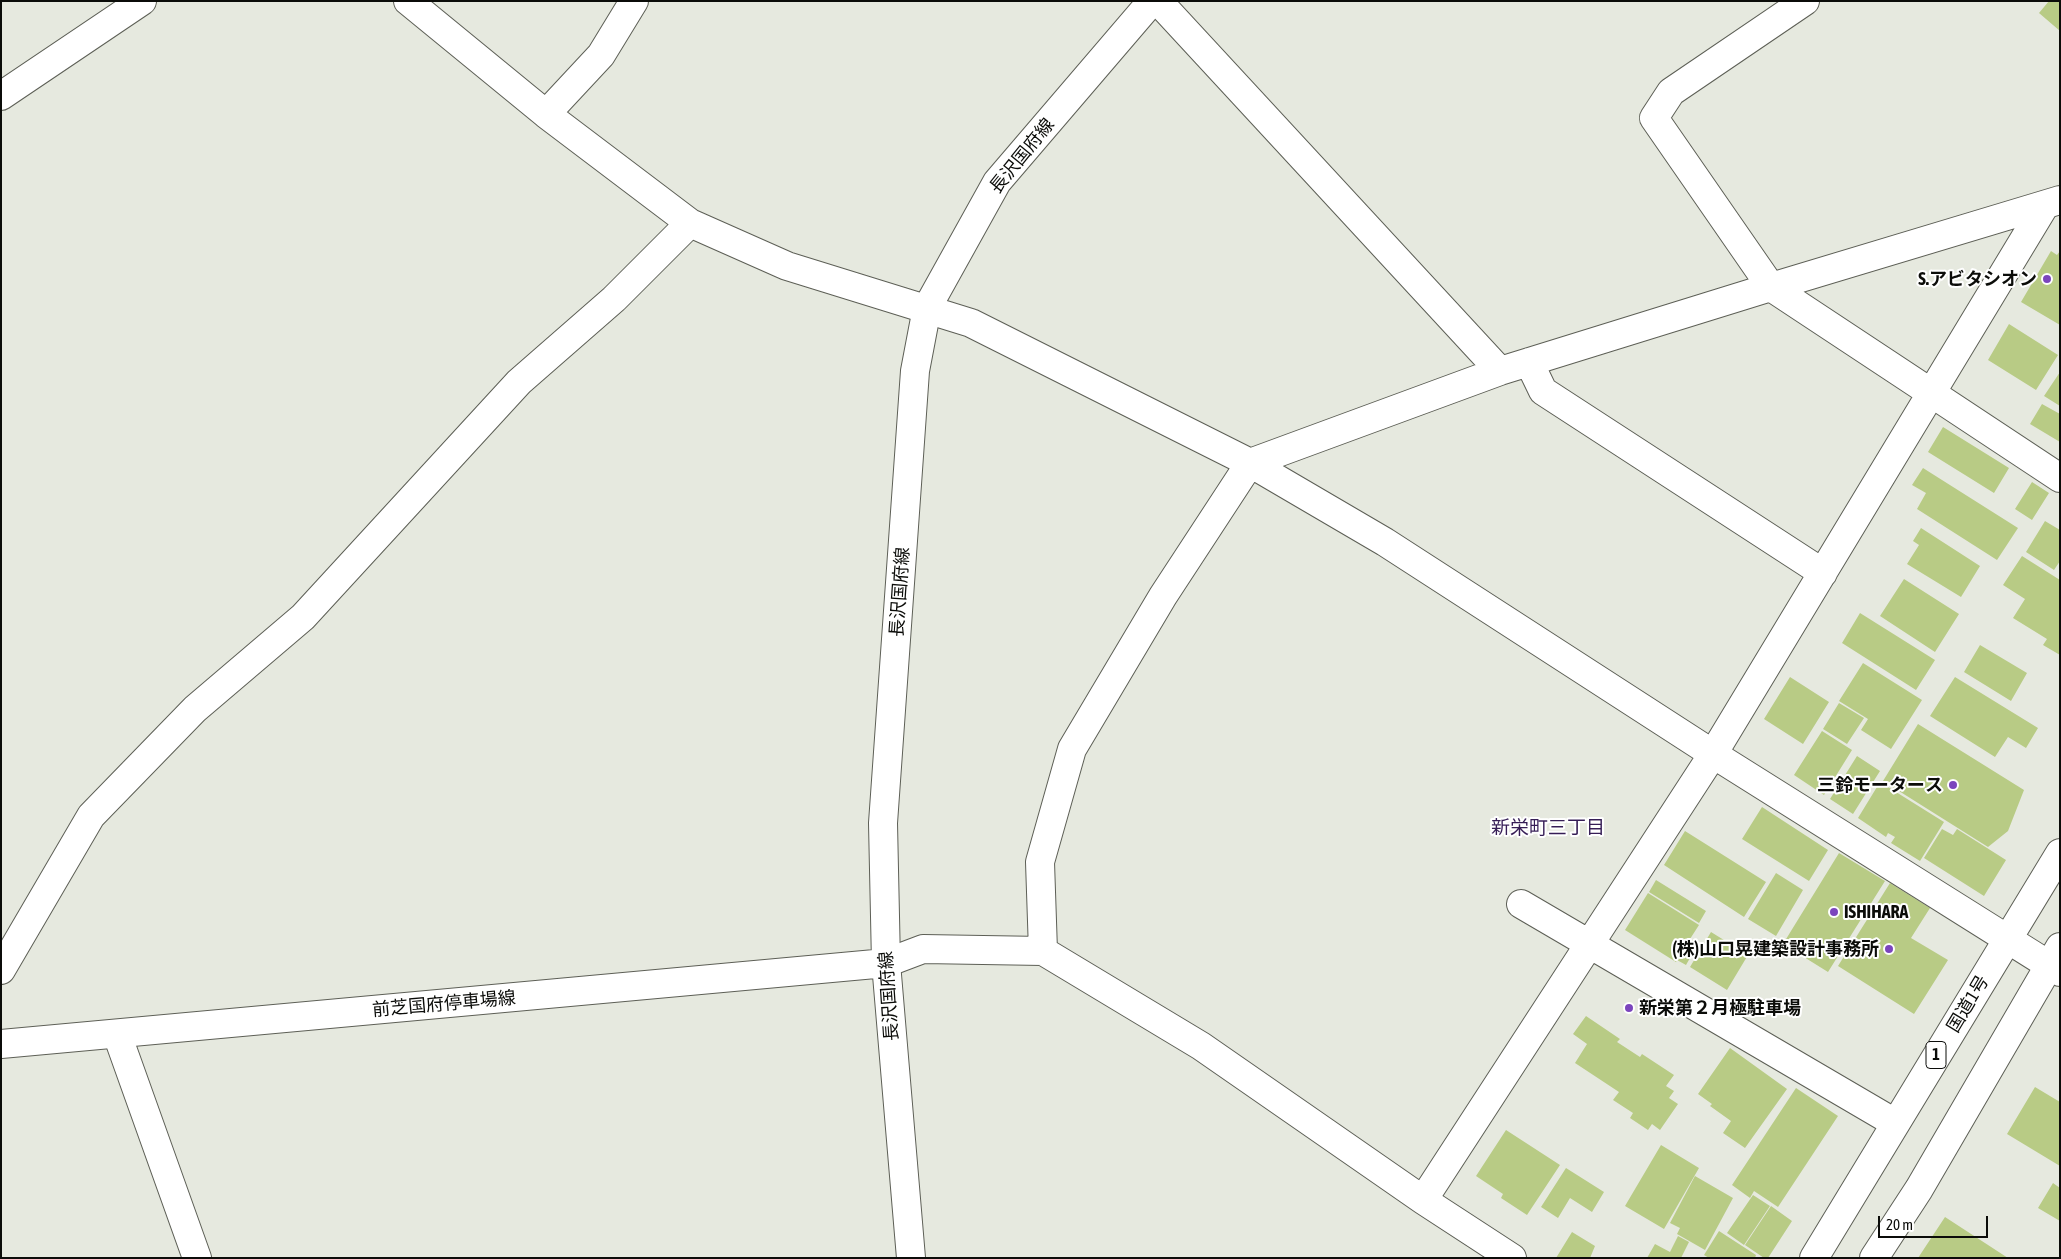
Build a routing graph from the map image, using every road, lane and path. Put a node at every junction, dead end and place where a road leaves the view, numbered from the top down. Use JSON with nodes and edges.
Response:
{"nodes":[{"id":1,"x":408,"y":1,"type":"edge"},
{"id":2,"x":634,"y":1,"type":"edge"},
{"id":3,"x":1152,"y":1,"type":"edge"},
{"id":4,"x":1158,"y":1,"type":"edge"},
{"id":5,"x":1805,"y":1,"type":"edge"},
{"id":6,"x":135,"y":3,"type":"edge"},
{"id":7,"x":1,"y":96,"type":"edge"},
{"id":8,"x":546,"y":114,"type":"junction"},
{"id":9,"x":2052,"y":203,"type":"edge"},
{"id":10,"x":690,"y":224,"type":"junction"},
{"id":11,"x":1770,"y":287,"type":"junction"},
{"id":12,"x":927,"y":308,"type":"junction"},
{"id":13,"x":1529,"y":362,"type":"junction"},
{"id":14,"x":1500,"y":371,"type":"junction"},
{"id":15,"x":1932,"y":393,"type":"junction"},
{"id":16,"x":1250,"y":463,"type":"junction"},
{"id":17,"x":2060,"y":478,"type":"edge"},
{"id":18,"x":1823,"y":573,"type":"junction"},
{"id":19,"x":1713,"y":754,"type":"junction"},
{"id":20,"x":2060,"y":853,"type":"edge"},
{"id":21,"x":1521,"y":904,"type":"dead end"},
{"id":22,"x":2007,"y":938,"type":"junction"},
{"id":23,"x":1590,"y":944,"type":"junction"},
{"id":24,"x":1043,"y":951,"type":"junction"},
{"id":25,"x":2056,"y":961,"type":"edge"},
{"id":26,"x":886,"y":963,"type":"junction"},
{"id":27,"x":1,"y":970,"type":"edge"},
{"id":28,"x":117,"y":1034,"type":"junction"},
{"id":29,"x":1,"y":1044,"type":"edge"},
{"id":30,"x":1895,"y":1123,"type":"junction"},
{"id":31,"x":1422,"y":1200,"type":"junction"},
{"id":32,"x":198,"y":1258,"type":"edge"},
{"id":33,"x":911,"y":1258,"type":"edge"},
{"id":34,"x":1512,"y":1258,"type":"edge"},
{"id":35,"x":1814,"y":1258,"type":"edge"},
{"id":36,"x":1874,"y":1258,"type":"edge"}],
"edges":[{"from":1,"to":8,"type":"main road"},
{"from":2,"to":8,"type":"main road"},
{"from":3,"to":12,"type":"main road","name":"長沢国府線"},
{"from":4,"to":14,"type":"main road"},
{"from":5,"to":11,"type":"main road"},
{"from":6,"to":7,"type":"main road"},
{"from":8,"to":10,"type":"main road"},
{"from":9,"to":11,"type":"main road"},
{"from":9,"to":15,"type":"main road"},
{"from":10,"to":12,"type":"main road"},
{"from":10,"to":27,"type":"main road"},
{"from":11,"to":13,"type":"main road"},
{"from":11,"to":15,"type":"main road"},
{"from":12,"to":16,"type":"main road"},
{"from":12,"to":26,"type":"main road","name":"長沢国府線"},
{"from":13,"to":14,"type":"main road"},
{"from":13,"to":18,"type":"main road"},
{"from":14,"to":16,"type":"main road"},
{"from":15,"to":17,"type":"main road"},
{"from":15,"to":18,"type":"main road"},
{"from":16,"to":19,"type":"main road"},
{"from":16,"to":24,"type":"main road"},
{"from":18,"to":19,"type":"main road"},
{"from":19,"to":22,"type":"main road"},
{"from":19,"to":23,"type":"main road"},
{"from":20,"to":22,"type":"main road","name":"国道1号","number":"1"},
{"from":21,"to":23,"type":"main road"},
{"from":22,"to":25,"type":"main road"},
{"from":22,"to":30,"type":"main road","name":"国道1号","number":"1"},
{"from":23,"to":30,"type":"main road"},
{"from":23,"to":31,"type":"main road"},
{"from":24,"to":26,"type":"main road","name":"前芝国府停車場線"},
{"from":24,"to":31,"type":"main road"},
{"from":25,"to":36,"type":"main road"},
{"from":26,"to":28,"type":"main road","name":"前芝国府停車場線"},
{"from":26,"to":33,"type":"main road","name":"長沢国府線"},
{"from":28,"to":29,"type":"main road","name":"前芝国府停車場線"},
{"from":28,"to":32,"type":"main road"},
{"from":30,"to":35,"type":"main road","name":"国道1号","number":"1"},
{"from":31,"to":34,"type":"main road"}]}
